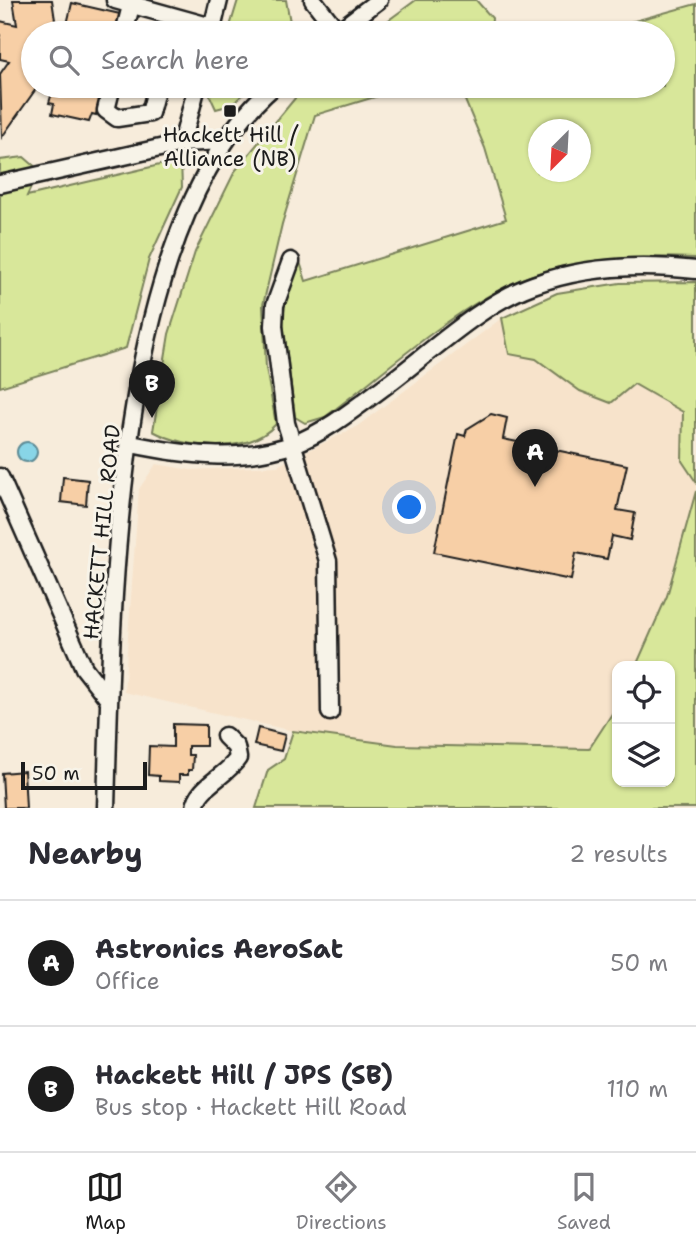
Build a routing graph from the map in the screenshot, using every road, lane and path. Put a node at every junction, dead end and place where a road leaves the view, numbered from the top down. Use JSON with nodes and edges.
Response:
{"nodes":[{"id":1,"x":115,"y":0,"type":"edge"},
{"id":2,"x":219,"y":0,"type":"edge"},
{"id":3,"x":313,"y":0,"type":"edge"},
{"id":4,"x":379,"y":0,"type":"edge"},
{"id":5,"x":131,"y":6,"type":"junction"},
{"id":6,"x":154,"y":6,"type":"edge"},
{"id":7,"x":127,"y":21,"type":"edge"},
{"id":8,"x":168,"y":21,"type":"edge"},
{"id":9,"x":214,"y":21,"type":"edge"},
{"id":10,"x":329,"y":21,"type":"edge"},
{"id":11,"x":351,"y":21,"type":"edge"},
{"id":12,"x":108,"y":98,"type":"edge"},
{"id":13,"x":154,"y":98,"type":"edge"},
{"id":14,"x":194,"y":98,"type":"edge"},
{"id":15,"x":264,"y":98,"type":"edge"},
{"id":16,"x":225,"y":141,"type":"junction"},
{"id":17,"x":183,"y":143,"type":"junction"},
{"id":18,"x":0,"y":184,"type":"edge"},
{"id":19,"x":291,"y":261,"type":"dead end"},
{"id":20,"x":696,"y":270,"type":"edge"},
{"id":21,"x":131,"y":444,"type":"junction"},
{"id":22,"x":294,"y":444,"type":"junction"},
{"id":23,"x":0,"y":477,"type":"edge"},
{"id":24,"x":109,"y":700,"type":"junction"},
{"id":25,"x":330,"y":712,"type":"dead end"},
{"id":26,"x":225,"y":736,"type":"dead end"},
{"id":27,"x":106,"y":808,"type":"edge"},
{"id":28,"x":195,"y":808,"type":"edge"}],
"edges":[{"from":1,"to":5,"type":"street"},
{"from":2,"to":9,"type":"street"},
{"from":3,"to":10,"type":"street"},
{"from":4,"to":11,"type":"street"},
{"from":5,"to":6,"type":"street"},
{"from":5,"to":7,"type":"street"},
{"from":6,"to":8,"type":"street"},
{"from":12,"to":13,"type":"street"},
{"from":14,"to":17,"type":"street"},
{"from":15,"to":16,"type":"street","name":"HACKETT HILL ROAD"},
{"from":16,"to":17,"type":"street"},
{"from":16,"to":21,"type":"street","name":"HACKETT HILL ROAD"},
{"from":17,"to":18,"type":"street"},
{"from":19,"to":22,"type":"street"},
{"from":20,"to":22,"type":"street"},
{"from":21,"to":22,"type":"street"},
{"from":21,"to":24,"type":"street","name":"HACKETT HILL ROAD"},
{"from":22,"to":25,"type":"street"},
{"from":23,"to":24,"type":"street"},
{"from":24,"to":27,"type":"street","name":"HACKETT HILL ROAD"},
{"from":26,"to":28,"type":"street"}]}
